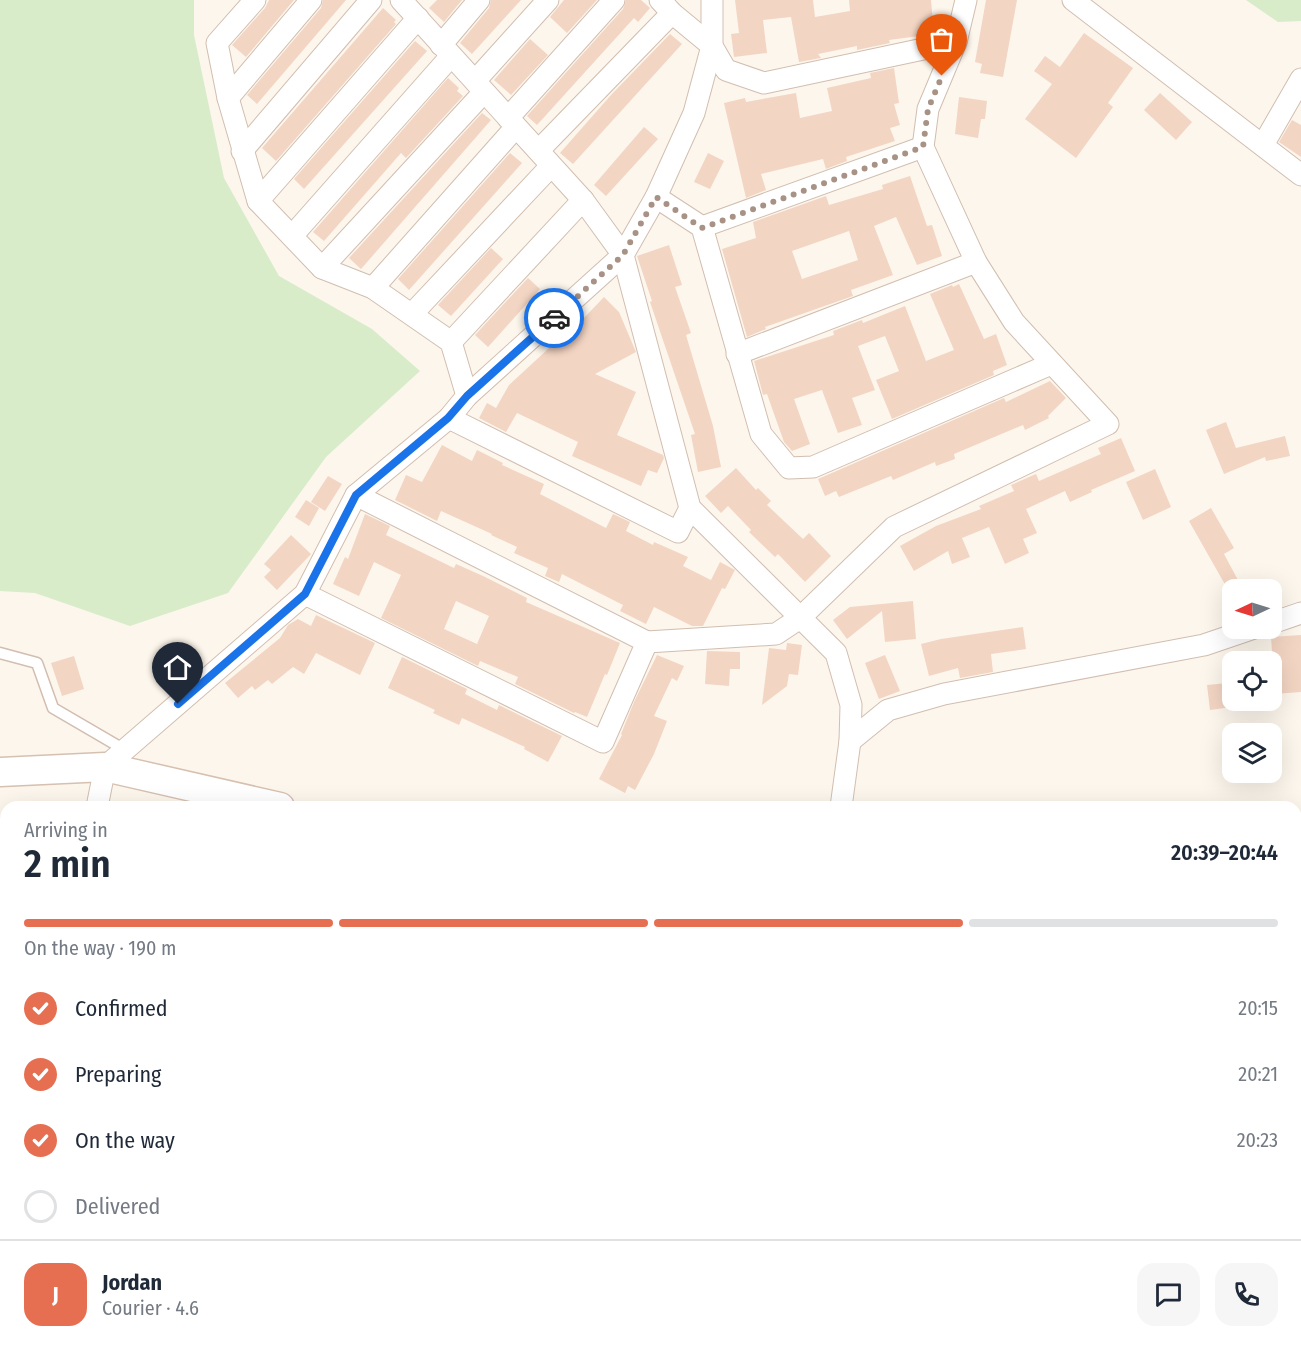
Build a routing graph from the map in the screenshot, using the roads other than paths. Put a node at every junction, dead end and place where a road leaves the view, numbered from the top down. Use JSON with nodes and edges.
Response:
{"nodes":[{"id":1,"x":255,"y":0,"type":"edge"},
{"id":2,"x":310,"y":0,"type":"edge"},
{"id":3,"x":370,"y":0,"type":"edge"},
{"id":4,"x":479,"y":0,"type":"edge"},
{"id":5,"x":548,"y":0,"type":"edge"},
{"id":6,"x":614,"y":0,"type":"edge"},
{"id":7,"x":712,"y":0,"type":"edge"},
{"id":8,"x":966,"y":0,"type":"edge"},
{"id":9,"x":1073,"y":0,"type":"edge"},
{"id":10,"x":411,"y":6,"type":"edge"},
{"id":11,"x":666,"y":7,"type":"edge"},
{"id":12,"x":957,"y":42,"type":"junction"},
{"id":13,"x":712,"y":46,"type":"junction"},
{"id":14,"x":446,"y":51,"type":"junction"},
{"id":15,"x":1301,"y":79,"type":"edge"},
{"id":16,"x":479,"y":87,"type":"junction"},
{"id":17,"x":228,"y":98,"type":"junction"},
{"id":18,"x":512,"y":122,"type":"junction"},
{"id":19,"x":1263,"y":145,"type":"junction"},
{"id":20,"x":923,"y":147,"type":"junction"},
{"id":21,"x":242,"y":151,"type":"junction"},
{"id":22,"x":545,"y":158,"type":"junction"},
{"id":23,"x":1301,"y":175,"type":"edge"},
{"id":24,"x":656,"y":197,"type":"junction"},
{"id":25,"x":584,"y":200,"type":"junction"},
{"id":26,"x":258,"y":201,"type":"junction"},
{"id":27,"x":702,"y":228,"type":"junction"},
{"id":28,"x":292,"y":236,"type":"junction"},
{"id":29,"x":623,"y":255,"type":"junction"},
{"id":30,"x":976,"y":262,"type":"junction"},
{"id":31,"x":322,"y":268,"type":"junction"},
{"id":32,"x":373,"y":288,"type":"junction"},
{"id":33,"x":412,"y":314,"type":"junction"},
{"id":34,"x":451,"y":342,"type":"junction"},
{"id":35,"x":737,"y":354,"type":"junction"},
{"id":36,"x":1051,"y":364,"type":"junction"},
{"id":37,"x":467,"y":396,"type":"junction"},
{"id":38,"x":448,"y":418,"type":"junction"},
{"id":39,"x":356,"y":495,"type":"junction"},
{"id":40,"x":690,"y":508,"type":"junction"},
{"id":41,"x":305,"y":594,"type":"junction"},
{"id":42,"x":1301,"y":613,"type":"edge"},
{"id":43,"x":800,"y":618,"type":"junction"},
{"id":44,"x":1282,"y":619,"type":"edge"},
{"id":45,"x":1222,"y":639,"type":"edge"},
{"id":46,"x":648,"y":642,"type":"junction"},
{"id":47,"x":0,"y":653,"type":"edge"},
{"id":48,"x":850,"y":741,"type":"junction"},
{"id":49,"x":115,"y":758,"type":"junction"},
{"id":50,"x":0,"y":772,"type":"edge"},
{"id":51,"x":99,"y":801,"type":"edge"},
{"id":52,"x":260,"y":801,"type":"edge"},
{"id":53,"x":842,"y":801,"type":"edge"}],
"edges":[{"from":1,"to":17,"type":"street"},
{"from":2,"to":17,"type":"street"},
{"from":3,"to":21,"type":"street"},
{"from":4,"to":14,"type":"street"},
{"from":5,"to":16,"type":"street"},
{"from":6,"to":18,"type":"street"},
{"from":7,"to":13,"type":"street"},
{"from":8,"to":12,"type":"street"},
{"from":9,"to":19,"type":"street"},
{"from":10,"to":14,"type":"street"},
{"from":10,"to":26,"type":"street"},
{"from":11,"to":13,"type":"street"},
{"from":11,"to":22,"type":"street"},
{"from":12,"to":13,"type":"street"},
{"from":12,"to":20,"type":"street"},
{"from":13,"to":24,"type":"street"},
{"from":14,"to":16,"type":"street"},
{"from":14,"to":28,"type":"street"},
{"from":15,"to":19,"type":"street"},
{"from":16,"to":18,"type":"street"},
{"from":16,"to":31,"type":"street"},
{"from":17,"to":21,"type":"street"},
{"from":18,"to":22,"type":"street"},
{"from":18,"to":32,"type":"street"},
{"from":19,"to":23,"type":"street"},
{"from":20,"to":27,"type":"street"},
{"from":20,"to":30,"type":"street"},
{"from":21,"to":26,"type":"street"},
{"from":22,"to":25,"type":"street"},
{"from":22,"to":33,"type":"street"},
{"from":24,"to":27,"type":"street"},
{"from":24,"to":29,"type":"street"},
{"from":25,"to":29,"type":"street"},
{"from":25,"to":34,"type":"street"},
{"from":26,"to":28,"type":"street"},
{"from":27,"to":35,"type":"street"},
{"from":28,"to":31,"type":"street"},
{"from":29,"to":37,"type":"street"},
{"from":29,"to":40,"type":"street"},
{"from":30,"to":35,"type":"street"},
{"from":30,"to":36,"type":"street"},
{"from":31,"to":32,"type":"street"},
{"from":32,"to":33,"type":"street"},
{"from":33,"to":34,"type":"street"},
{"from":34,"to":37,"type":"street"},
{"from":35,"to":36,"type":"street"},
{"from":36,"to":43,"type":"street"},
{"from":37,"to":38,"type":"street"},
{"from":38,"to":39,"type":"street"},
{"from":38,"to":40,"type":"street"},
{"from":39,"to":41,"type":"street"},
{"from":39,"to":46,"type":"street"},
{"from":40,"to":43,"type":"street"},
{"from":41,"to":46,"type":"street"},
{"from":41,"to":49,"type":"street"},
{"from":42,"to":44,"type":"street"},
{"from":43,"to":46,"type":"street"},
{"from":43,"to":48,"type":"street"},
{"from":45,"to":48,"type":"street"},
{"from":47,"to":49,"type":"lane"},
{"from":48,"to":53,"type":"street"},
{"from":49,"to":50,"type":"street"},
{"from":49,"to":51,"type":"street"},
{"from":49,"to":52,"type":"street"}]}
